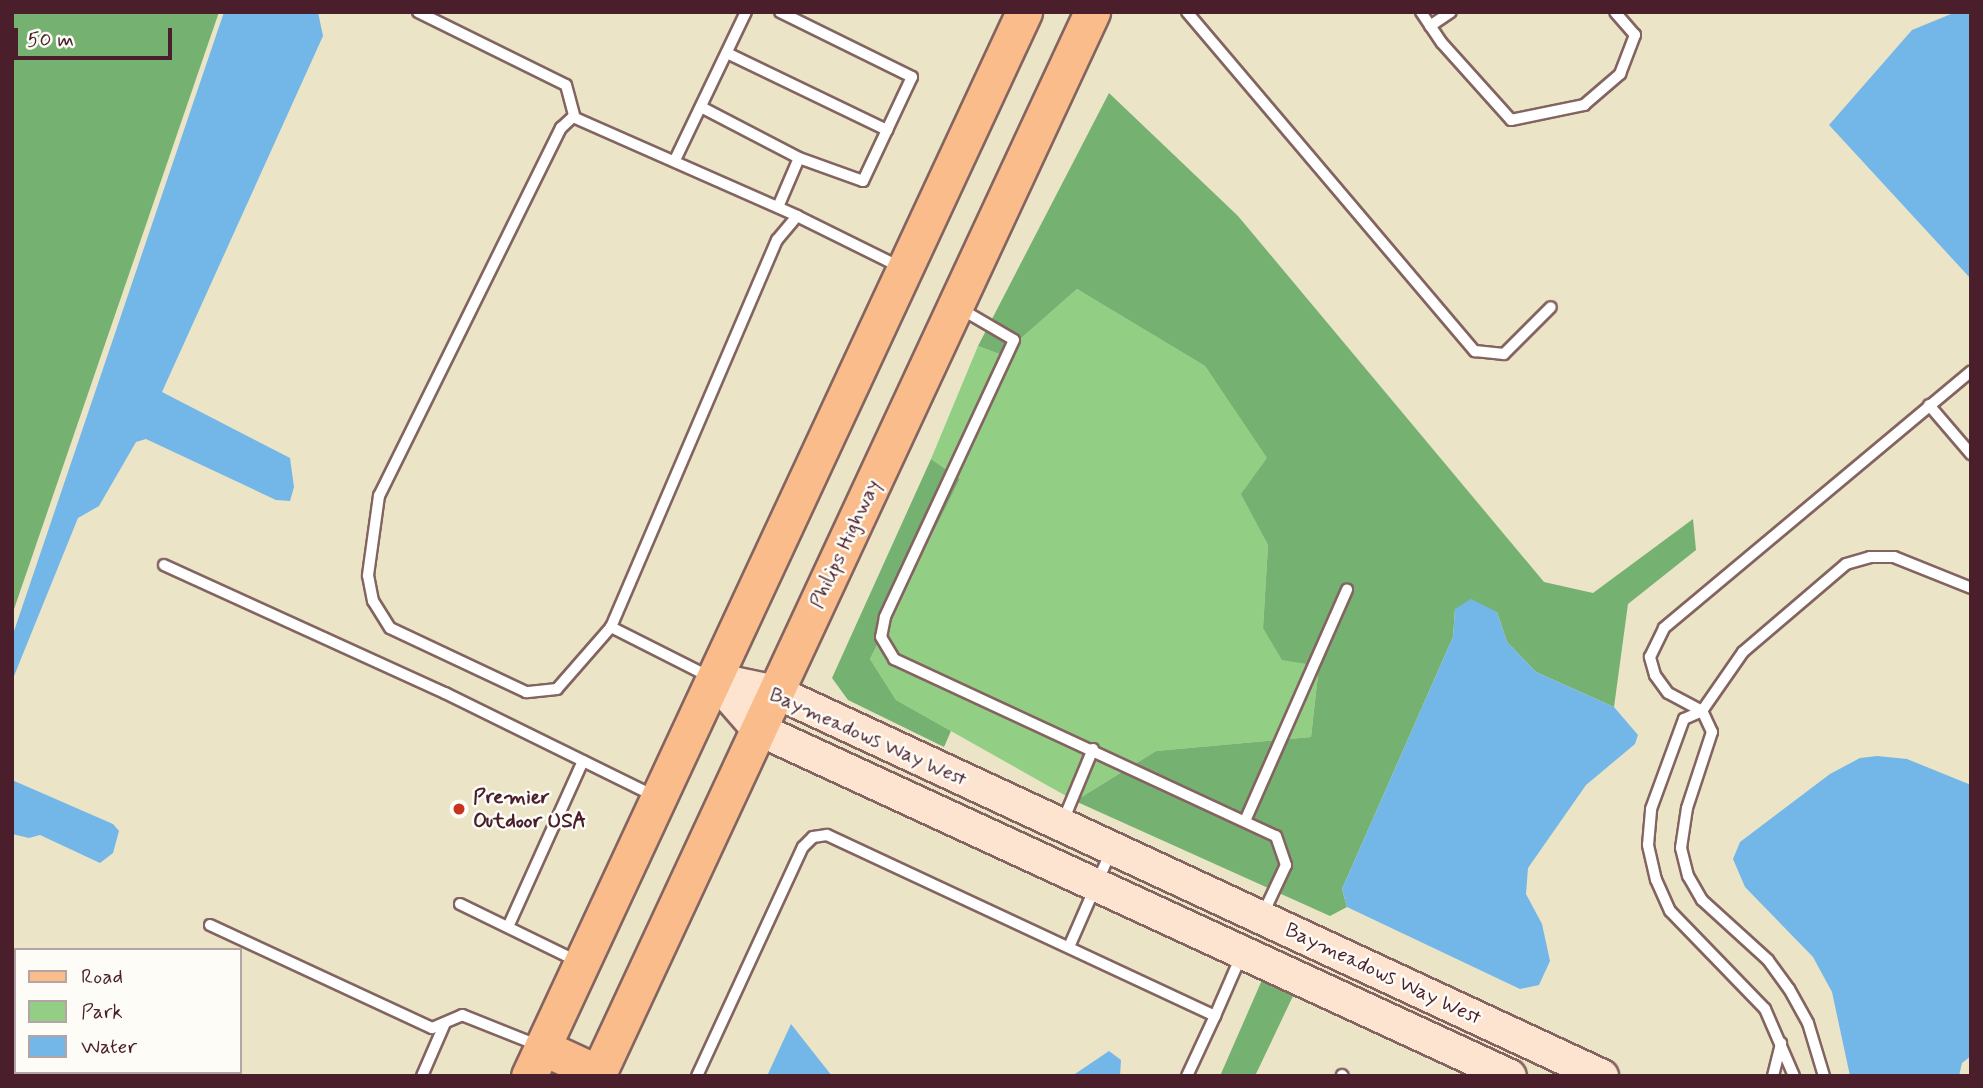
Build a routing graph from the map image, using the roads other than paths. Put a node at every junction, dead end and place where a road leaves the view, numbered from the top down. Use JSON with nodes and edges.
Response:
{"nodes":[{"id":1,"x":418,"y":12,"type":"edge"},
{"id":2,"x":746,"y":12,"type":"edge"},
{"id":3,"x":780,"y":12,"type":"edge"},
{"id":4,"x":1024,"y":12,"type":"edge"},
{"id":5,"x":1092,"y":12,"type":"edge"},
{"id":6,"x":1187,"y":12,"type":"edge"},
{"id":7,"x":1421,"y":12,"type":"edge"},
{"id":8,"x":1451,"y":12,"type":"edge"},
{"id":9,"x":1615,"y":12,"type":"edge"},
{"id":10,"x":1430,"y":26,"type":"junction"},
{"id":11,"x":727,"y":53,"type":"junction"},
{"id":12,"x":701,"y":107,"type":"junction"},
{"id":13,"x":575,"y":118,"type":"junction"},
{"id":14,"x":887,"y":130,"type":"junction"},
{"id":15,"x":799,"y":158,"type":"junction"},
{"id":16,"x":675,"y":160,"type":"junction"},
{"id":17,"x":778,"y":207,"type":"junction"},
{"id":18,"x":797,"y":216,"type":"junction"},
{"id":19,"x":905,"y":270,"type":"junction"},
{"id":20,"x":956,"y":305,"type":"junction"},
{"id":21,"x":1551,"y":307,"type":"dead end"},
{"id":22,"x":1971,"y":371,"type":"edge"},
{"id":23,"x":1929,"y":405,"type":"junction"},
{"id":24,"x":1971,"y":454,"type":"edge"},
{"id":25,"x":164,"y":565,"type":"dead end"},
{"id":26,"x":1971,"y":589,"type":"edge"},
{"id":27,"x":1347,"y":590,"type":"dead end"},
{"id":28,"x":611,"y":627,"type":"junction"},
{"id":29,"x":714,"y":679,"type":"junction"},
{"id":30,"x":776,"y":692,"type":"junction"},
{"id":31,"x":1702,"y":711,"type":"junction"},
{"id":32,"x":758,"y":729,"type":"junction"},
{"id":33,"x":1093,"y":749,"type":"junction"},
{"id":34,"x":583,"y":761,"type":"junction"},
{"id":35,"x":658,"y":798,"type":"junction"},
{"id":36,"x":1245,"y":821,"type":"junction"},
{"id":37,"x":1061,"y":825,"type":"junction"},
{"id":38,"x":1113,"y":849,"type":"junction"},
{"id":39,"x":1097,"y":883,"type":"junction"},
{"id":40,"x":460,"y":904,"type":"dead end"},
{"id":41,"x":1261,"y":917,"type":"junction"},
{"id":42,"x":210,"y":925,"type":"dead end"},
{"id":43,"x":508,"y":927,"type":"junction"},
{"id":44,"x":1069,"y":947,"type":"junction"},
{"id":45,"x":1243,"y":953,"type":"junction"},
{"id":46,"x":581,"y":963,"type":"junction"},
{"id":47,"x":1215,"y":1016,"type":"junction"},
{"id":48,"x":445,"y":1023,"type":"junction"},
{"id":49,"x":1781,"y":1043,"type":"junction"},
{"id":50,"x":535,"y":1061,"type":"edge"},
{"id":51,"x":600,"y":1075,"type":"edge"},
{"id":52,"x":422,"y":1076,"type":"edge"},
{"id":53,"x":697,"y":1076,"type":"edge"},
{"id":54,"x":1187,"y":1076,"type":"edge"},
{"id":55,"x":1510,"y":1076,"type":"edge"},
{"id":56,"x":1602,"y":1076,"type":"edge"},
{"id":57,"x":1773,"y":1076,"type":"edge"},
{"id":58,"x":1794,"y":1076,"type":"edge"},
{"id":59,"x":1824,"y":1076,"type":"edge"}],
"edges":[{"from":1,"to":13,"type":"lane"},
{"from":2,"to":11,"type":"lane"},
{"from":3,"to":14,"type":"lane"},
{"from":4,"to":19,"type":"main road"},
{"from":5,"to":20,"type":"main road","name":"Philips Highway"},
{"from":6,"to":21,"type":"lane"},
{"from":7,"to":10,"type":"lane"},
{"from":8,"to":10,"type":"lane"},
{"from":9,"to":10,"type":"lane"},
{"from":11,"to":12,"type":"lane"},
{"from":11,"to":14,"type":"lane"},
{"from":12,"to":15,"type":"lane"},
{"from":12,"to":16,"type":"lane"},
{"from":13,"to":16,"type":"lane"},
{"from":13,"to":28,"type":"lane"},
{"from":14,"to":15,"type":"lane"},
{"from":15,"to":17,"type":"lane"},
{"from":16,"to":17,"type":"lane"},
{"from":17,"to":18,"type":"lane"},
{"from":18,"to":19,"type":"lane"},
{"from":18,"to":28,"type":"lane"},
{"from":19,"to":29,"type":"main road"},
{"from":20,"to":30,"type":"main road","name":"Philips Highway"},
{"from":20,"to":33,"type":"lane"},
{"from":22,"to":23,"type":"lane"},
{"from":23,"to":24,"type":"lane"},
{"from":23,"to":31,"type":"lane"},
{"from":25,"to":34,"type":"lane"},
{"from":26,"to":31,"type":"lane"},
{"from":27,"to":36,"type":"lane"},
{"from":28,"to":29,"type":"lane"},
{"from":29,"to":30,"type":"street","name":"Baymeadows Way West"},
{"from":29,"to":32,"type":"street","name":"Baymeadows Way West"},
{"from":29,"to":35,"type":"main road"},
{"from":30,"to":32,"type":"main road","name":"Philips Highway"},
{"from":30,"to":37,"type":"street","name":"Baymeadows Way West"},
{"from":31,"to":49,"type":"lane"},
{"from":31,"to":59,"type":"lane"},
{"from":32,"to":39,"type":"street","name":"Baymeadows Way West"},
{"from":32,"to":51,"type":"main road","name":"Philips Highway"},
{"from":33,"to":36,"type":"lane"},
{"from":33,"to":37,"type":"lane"},
{"from":34,"to":35,"type":"lane"},
{"from":34,"to":43,"type":"lane"},
{"from":35,"to":46,"type":"main road"},
{"from":36,"to":41,"type":"lane"},
{"from":37,"to":38,"type":"street","name":"Baymeadows Way West"},
{"from":38,"to":39,"type":"lane"},
{"from":38,"to":41,"type":"street","name":"Baymeadows Way West"},
{"from":39,"to":44,"type":"lane"},
{"from":39,"to":45,"type":"street","name":"Baymeadows Way West"},
{"from":40,"to":43,"type":"lane"},
{"from":41,"to":56,"type":"street","name":"Baymeadows Way West"},
{"from":42,"to":48,"type":"lane"},
{"from":43,"to":46,"type":"lane"},
{"from":44,"to":47,"type":"lane"},
{"from":44,"to":53,"type":"lane"},
{"from":45,"to":47,"type":"lane"},
{"from":45,"to":55,"type":"street","name":"Baymeadows Way West"},
{"from":46,"to":50,"type":"main road"},
{"from":47,"to":54,"type":"lane"},
{"from":48,"to":50,"type":"lane"},
{"from":48,"to":52,"type":"lane"},
{"from":49,"to":57,"type":"lane"},
{"from":49,"to":58,"type":"lane"},
{"from":50,"to":51,"type":"main road"}]}
